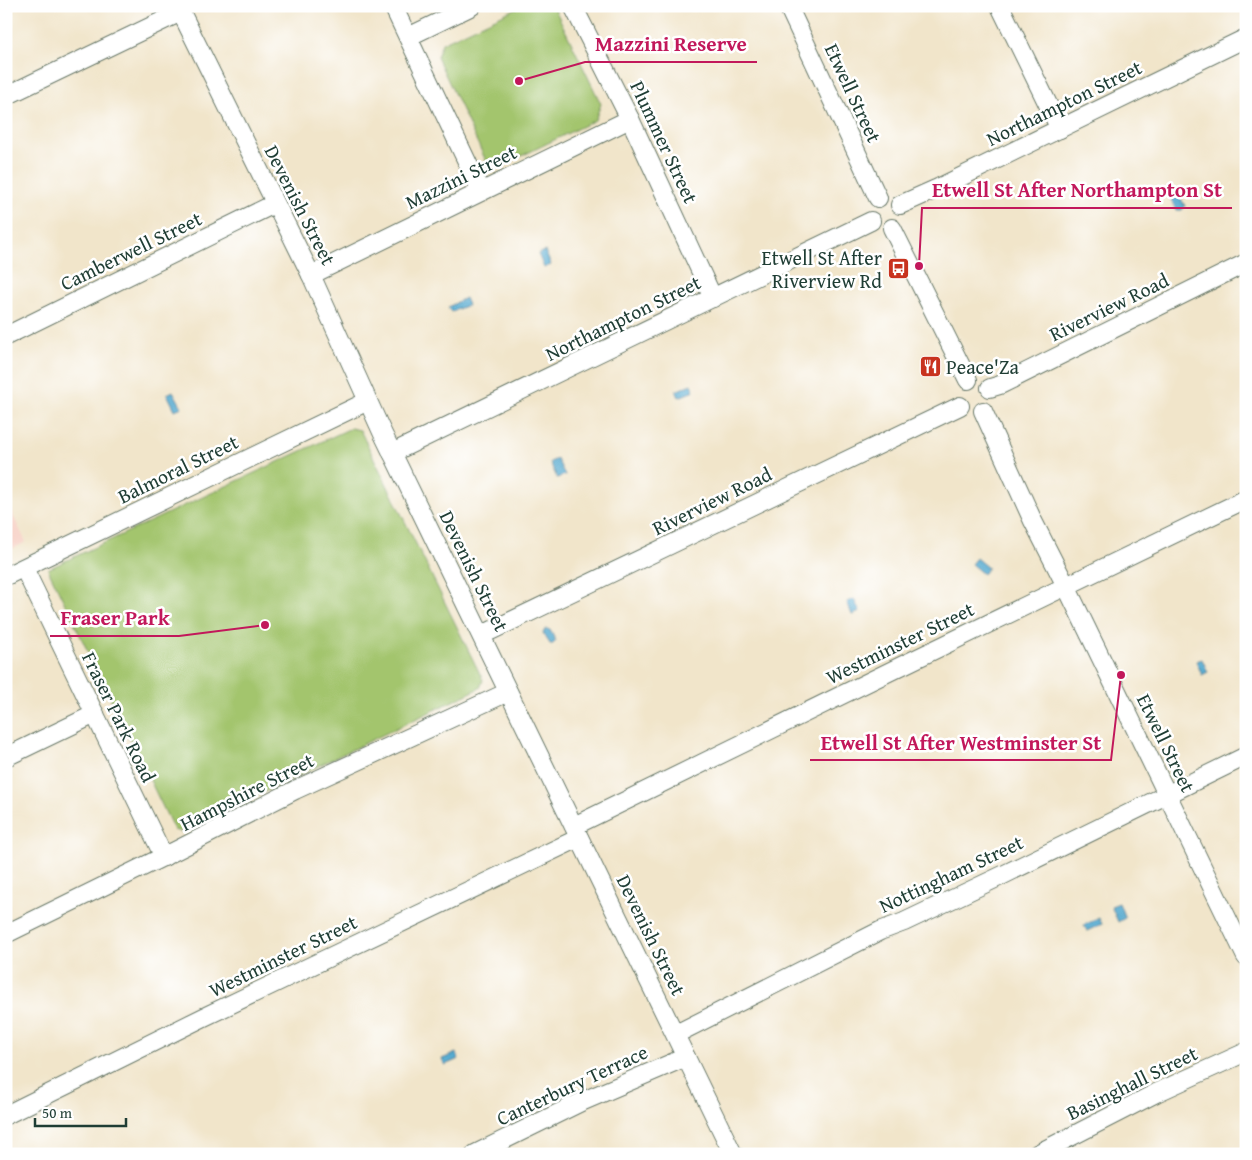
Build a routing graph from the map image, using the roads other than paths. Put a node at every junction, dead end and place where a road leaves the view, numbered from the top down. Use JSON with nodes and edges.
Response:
{"nodes":[{"id":1,"x":393,"y":6,"type":"edge"},
{"id":2,"x":472,"y":6,"type":"edge"},
{"id":3,"x":573,"y":6,"type":"edge"},
{"id":4,"x":788,"y":6,"type":"edge"},
{"id":5,"x":1000,"y":6,"type":"edge"},
{"id":6,"x":179,"y":9,"type":"edge"},
{"id":7,"x":408,"y":37,"type":"junction"},
{"id":8,"x":1246,"y":38,"type":"edge"},
{"id":9,"x":6,"y":96,"type":"edge"},
{"id":10,"x":630,"y":119,"type":"junction"},
{"id":11,"x":1060,"y":129,"type":"junction"},
{"id":12,"x":481,"y":191,"type":"junction"},
{"id":13,"x":878,"y":198,"type":"junction"},
{"id":14,"x":274,"y":204,"type":"junction"},
{"id":15,"x":900,"y":205,"type":"junction"},
{"id":16,"x":871,"y":221,"type":"junction"},
{"id":17,"x":892,"y":228,"type":"junction"},
{"id":18,"x":1246,"y":263,"type":"edge"},
{"id":19,"x":311,"y":275,"type":"junction"},
{"id":20,"x":713,"y":298,"type":"junction"},
{"id":21,"x":6,"y":336,"type":"edge"},
{"id":22,"x":968,"y":380,"type":"junction"},
{"id":23,"x":990,"y":388,"type":"junction"},
{"id":24,"x":368,"y":401,"type":"junction"},
{"id":25,"x":960,"y":406,"type":"junction"},
{"id":26,"x":983,"y":411,"type":"junction"},
{"id":27,"x":392,"y":452,"type":"junction"},
{"id":28,"x":1246,"y":499,"type":"edge"},
{"id":29,"x":24,"y":568,"type":"junction"},
{"id":30,"x":6,"y":576,"type":"edge"},
{"id":31,"x":1066,"y":586,"type":"junction"},
{"id":32,"x":482,"y":635,"type":"junction"},
{"id":33,"x":508,"y":692,"type":"junction"},
{"id":34,"x":95,"y":714,"type":"junction"},
{"id":35,"x":6,"y":756,"type":"edge"},
{"id":36,"x":1246,"y":756,"type":"edge"},
{"id":37,"x":1167,"y":794,"type":"junction"},
{"id":38,"x":576,"y":832,"type":"junction"},
{"id":39,"x":164,"y":856,"type":"junction"},
{"id":40,"x":6,"y":934,"type":"edge"},
{"id":41,"x":1246,"y":957,"type":"edge"},
{"id":42,"x":676,"y":1034,"type":"junction"},
{"id":43,"x":1246,"y":1052,"type":"edge"},
{"id":44,"x":686,"y":1057,"type":"junction"},
{"id":45,"x":6,"y":1115,"type":"edge"},
{"id":46,"x":475,"y":1154,"type":"edge"},
{"id":47,"x":733,"y":1154,"type":"edge"},
{"id":48,"x":1037,"y":1154,"type":"edge"}],
"edges":[{"from":1,"to":7,"type":"street"},
{"from":2,"to":7,"type":"street"},
{"from":3,"to":10,"type":"street","name":"Plummer Street"},
{"from":4,"to":13,"type":"street","name":"Etwell Street"},
{"from":5,"to":11,"type":"street"},
{"from":6,"to":9,"type":"street"},
{"from":6,"to":14,"type":"street","name":"Devenish Street"},
{"from":7,"to":12,"type":"street"},
{"from":8,"to":11,"type":"street","name":"Northampton Street"},
{"from":10,"to":12,"type":"street","name":"Mazzini Street"},
{"from":10,"to":20,"type":"street","name":"Plummer Street"},
{"from":11,"to":15,"type":"street","name":"Northampton Street"},
{"from":12,"to":19,"type":"street","name":"Mazzini Street"},
{"from":13,"to":15,"type":"street"},
{"from":13,"to":16,"type":"street"},
{"from":14,"to":19,"type":"street","name":"Devenish Street"},
{"from":14,"to":21,"type":"street","name":"Camberwell Street"},
{"from":15,"to":17,"type":"street"},
{"from":16,"to":17,"type":"street"},
{"from":16,"to":20,"type":"street","name":"Northampton Street"},
{"from":17,"to":22,"type":"street"},
{"from":18,"to":23,"type":"street","name":"Riverview Road"},
{"from":19,"to":24,"type":"street","name":"Devenish Street"},
{"from":20,"to":27,"type":"street","name":"Northampton Street"},
{"from":22,"to":23,"type":"street"},
{"from":22,"to":25,"type":"street"},
{"from":23,"to":26,"type":"street"},
{"from":24,"to":27,"type":"street","name":"Devenish Street"},
{"from":24,"to":29,"type":"street","name":"Balmoral Street"},
{"from":25,"to":26,"type":"street"},
{"from":25,"to":32,"type":"street","name":"Riverview Road"},
{"from":26,"to":31,"type":"street","name":"Etwell Street"},
{"from":27,"to":32,"type":"street","name":"Devenish Street"},
{"from":28,"to":31,"type":"street","name":"Westminster Street"},
{"from":29,"to":30,"type":"street","name":"Balmoral Street"},
{"from":29,"to":34,"type":"street","name":"Fraser Park Road"},
{"from":31,"to":37,"type":"street","name":"Etwell Street"},
{"from":31,"to":38,"type":"street","name":"Westminster Street"},
{"from":32,"to":33,"type":"street","name":"Devenish Street"},
{"from":33,"to":38,"type":"street","name":"Devenish Street"},
{"from":33,"to":39,"type":"street","name":"Hampshire Street"},
{"from":34,"to":35,"type":"street"},
{"from":34,"to":39,"type":"street","name":"Fraser Park Road"},
{"from":36,"to":37,"type":"street","name":"Nottingham Street"},
{"from":37,"to":41,"type":"street","name":"Etwell Street"},
{"from":37,"to":42,"type":"street","name":"Nottingham Street"},
{"from":38,"to":42,"type":"street","name":"Devenish Street"},
{"from":38,"to":45,"type":"street","name":"Westminster Street"},
{"from":39,"to":40,"type":"street","name":"Hampshire Street"},
{"from":42,"to":44,"type":"street","name":"Devenish Street"},
{"from":43,"to":48,"type":"street","name":"Basinghall Street"},
{"from":44,"to":46,"type":"street","name":"Canterbury Terrace"},
{"from":44,"to":47,"type":"street","name":"Devenish Street"}]}
